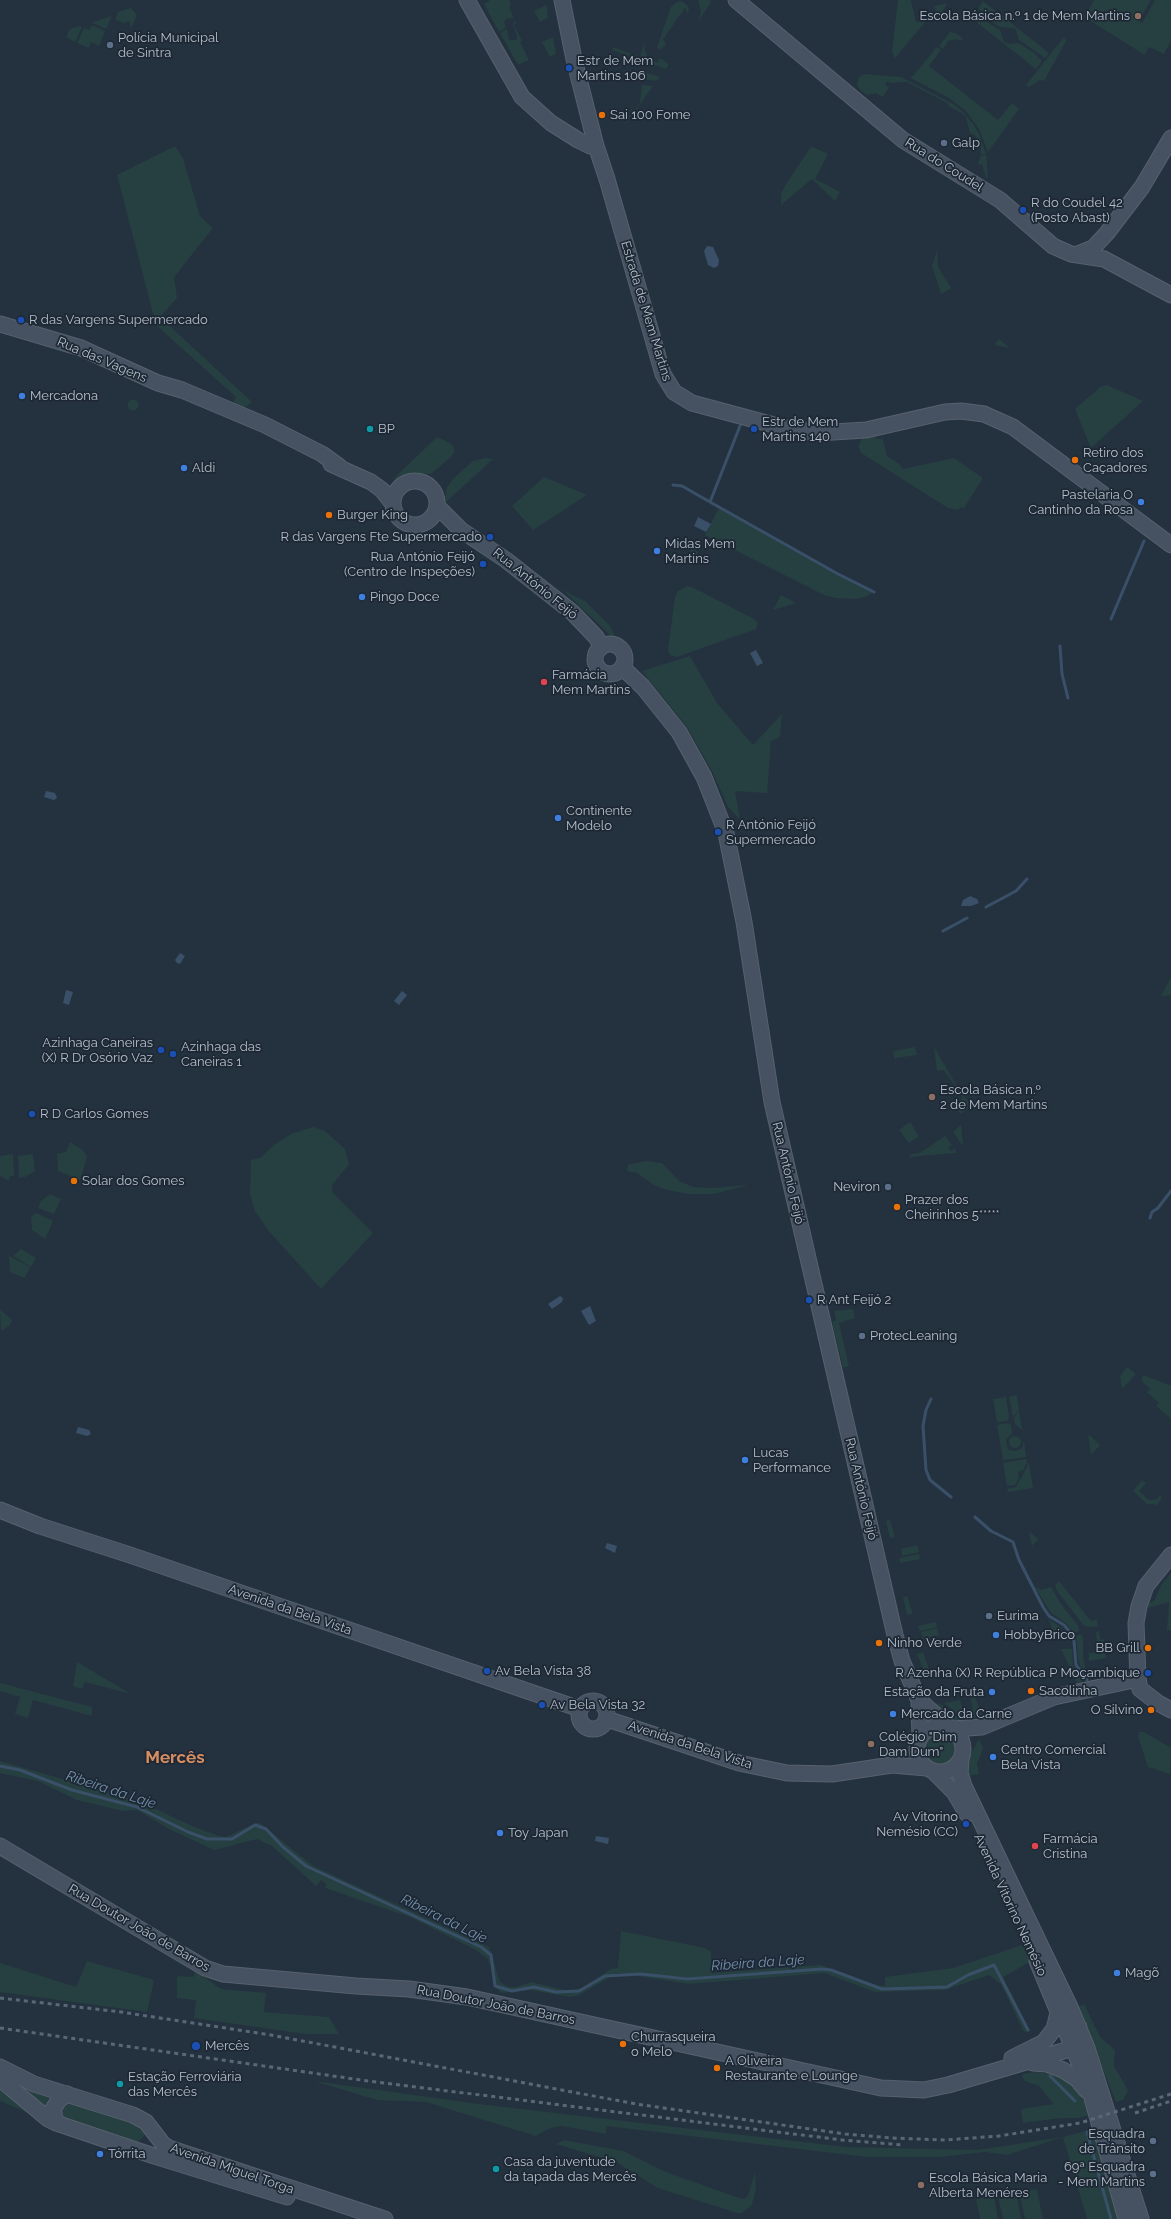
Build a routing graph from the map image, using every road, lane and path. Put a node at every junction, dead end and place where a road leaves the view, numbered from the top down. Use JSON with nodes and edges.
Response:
{"nodes":[{"id":1,"x":467,"y":0,"type":"edge"},
{"id":2,"x":562,"y":0,"type":"edge"},
{"id":3,"x":736,"y":0,"type":"edge"},
{"id":4,"x":585,"y":105,"type":"junction"},
{"id":5,"x":551,"y":123,"type":"junction"},
{"id":6,"x":1171,"y":138,"type":"edge"},
{"id":7,"x":596,"y":146,"type":"junction"},
{"id":8,"x":1113,"y":226,"type":"junction"},
{"id":9,"x":1078,"y":254,"type":"junction"},
{"id":10,"x":1117,"y":265,"type":"junction"},
{"id":11,"x":1171,"y":295,"type":"edge"},
{"id":12,"x":0,"y":324,"type":"edge"},
{"id":13,"x":371,"y":482,"type":"junction"},
{"id":14,"x":404,"y":484,"type":"junction"},
{"id":15,"x":392,"y":504,"type":"junction"},
{"id":16,"x":437,"y":506,"type":"junction"},
{"id":17,"x":426,"y":522,"type":"junction"},
{"id":18,"x":461,"y":530,"type":"junction"},
{"id":19,"x":1171,"y":546,"type":"edge"},
{"id":20,"x":602,"y":646,"type":"junction"},
{"id":21,"x":622,"y":667,"type":"junction"},
{"id":22,"x":0,"y":1510,"type":"edge"},
{"id":23,"x":1171,"y":1555,"type":"edge"},
{"id":24,"x":1138,"y":1678,"type":"junction"},
{"id":25,"x":1094,"y":1688,"type":"junction"},
{"id":26,"x":1143,"y":1693,"type":"junction"},
{"id":27,"x":919,"y":1700,"type":"junction"},
{"id":28,"x":1171,"y":1710,"type":"edge"},
{"id":29,"x":988,"y":1726,"type":"junction"},
{"id":30,"x":951,"y":1728,"type":"junction"},
{"id":31,"x":918,"y":1741,"type":"junction"},
{"id":32,"x":962,"y":1756,"type":"junction"},
{"id":33,"x":892,"y":1765,"type":"junction"},
{"id":34,"x":930,"y":1769,"type":"junction"},
{"id":35,"x":0,"y":1846,"type":"edge"},
{"id":36,"x":1058,"y":2013,"type":"junction"},
{"id":37,"x":1079,"y":2027,"type":"junction"},
{"id":38,"x":1073,"y":2048,"type":"junction"},
{"id":39,"x":1018,"y":2064,"type":"junction"},
{"id":40,"x":0,"y":2067,"type":"edge"},
{"id":41,"x":0,"y":2079,"type":"edge"},
{"id":42,"x":948,"y":2085,"type":"junction"},
{"id":43,"x":67,"y":2094,"type":"junction"},
{"id":44,"x":1094,"y":2102,"type":"junction"},
{"id":45,"x":59,"y":2124,"type":"junction"},
{"id":46,"x":150,"y":2127,"type":"junction"},
{"id":47,"x":134,"y":2150,"type":"junction"},
{"id":48,"x":363,"y":2219,"type":"edge"},
{"id":49,"x":385,"y":2219,"type":"edge"},
{"id":50,"x":1126,"y":2219,"type":"edge"},
{"id":51,"x":1141,"y":2219,"type":"edge"}],
"edges":[{"from":1,"to":5,"type":"street"},
{"from":2,"to":4,"type":"street","name":"Estrada de Mem Martins"},
{"from":3,"to":9,"type":"street","name":"Rua do Coudel"},
{"from":4,"to":5,"type":"street"},
{"from":4,"to":7,"type":"street","name":"Estrada de Mem Martins"},
{"from":5,"to":7,"type":"street"},
{"from":6,"to":8,"type":"street"},
{"from":7,"to":19,"type":"street","name":"Estrada de Mem Martins"},
{"from":8,"to":9,"type":"street"},
{"from":8,"to":10,"type":"street"},
{"from":9,"to":10,"type":"street","name":"Rua do Coudel"},
{"from":10,"to":11,"type":"street","name":"Rua do Coudel"},
{"from":12,"to":13,"type":"street","name":"Rua das Vagens"},
{"from":13,"to":14,"type":"street"},
{"from":13,"to":15,"type":"street"},
{"from":14,"to":15,"type":"street"},
{"from":14,"to":16,"type":"street"},
{"from":15,"to":17,"type":"street"},
{"from":16,"to":17,"type":"street"},
{"from":16,"to":18,"type":"street","name":"Rua António Feijó"},
{"from":17,"to":18,"type":"street","name":"Rua António Feijó"},
{"from":18,"to":20,"type":"street","name":"Rua António Feijó"},
{"from":20,"to":21,"type":"street"},
{"from":20,"to":21,"type":"street"},
{"from":21,"to":27,"type":"street","name":"Rua António Feijó"},
{"from":22,"to":33,"type":"street","name":"Avenida da Bela Vista"},
{"from":23,"to":24,"type":"street"},
{"from":24,"to":25,"type":"street"},
{"from":24,"to":26,"type":"street"},
{"from":25,"to":26,"type":"street"},
{"from":25,"to":29,"type":"street"},
{"from":26,"to":28,"type":"street"},
{"from":27,"to":30,"type":"street","name":"Rua António Feijó"},
{"from":27,"to":31,"type":"street","name":"Rua António Feijó"},
{"from":29,"to":30,"type":"street"},
{"from":29,"to":32,"type":"street"},
{"from":30,"to":31,"type":"street"},
{"from":30,"to":32,"type":"street"},
{"from":31,"to":33,"type":"street"},
{"from":31,"to":34,"type":"street"},
{"from":32,"to":34,"type":"street"},
{"from":32,"to":37,"type":"street","name":"Avenida Vitorino Nemésio"},
{"from":33,"to":34,"type":"street","name":"Avenida da Bela Vista"},
{"from":34,"to":36,"type":"street","name":"Avenida Vitorino Nemésio"},
{"from":35,"to":42,"type":"street","name":"Rua Doutor João de Barros"},
{"from":36,"to":38,"type":"street","name":"Avenida Vitorino Nemésio"},
{"from":36,"to":42,"type":"street","name":"Rua Doutor João de Barros"},
{"from":37,"to":38,"type":"street"},
{"from":37,"to":51,"type":"street","name":"Avenida Vitorino Nemésio"},
{"from":38,"to":39,"type":"street","name":"Rua Doutor João de Barros"},
{"from":38,"to":44,"type":"street","name":"Avenida Vitorino Nemésio"},
{"from":39,"to":42,"type":"street","name":"Rua Doutor João de Barros"},
{"from":39,"to":44,"type":"street","name":"Rua Doutor João de Barros"},
{"from":40,"to":43,"type":"street","name":"Avenida Miguel Torga"},
{"from":41,"to":45,"type":"street","name":"Avenida Miguel Torga"},
{"from":43,"to":45,"type":"street"},
{"from":43,"to":46,"type":"street","name":"Avenida Miguel Torga"},
{"from":44,"to":50,"type":"street"},
{"from":45,"to":47,"type":"street","name":"Avenida Miguel Torga"},
{"from":46,"to":47,"type":"street"},
{"from":46,"to":49,"type":"street","name":"Avenida Miguel Torga"},
{"from":47,"to":48,"type":"street","name":"Avenida Miguel Torga"}]}
